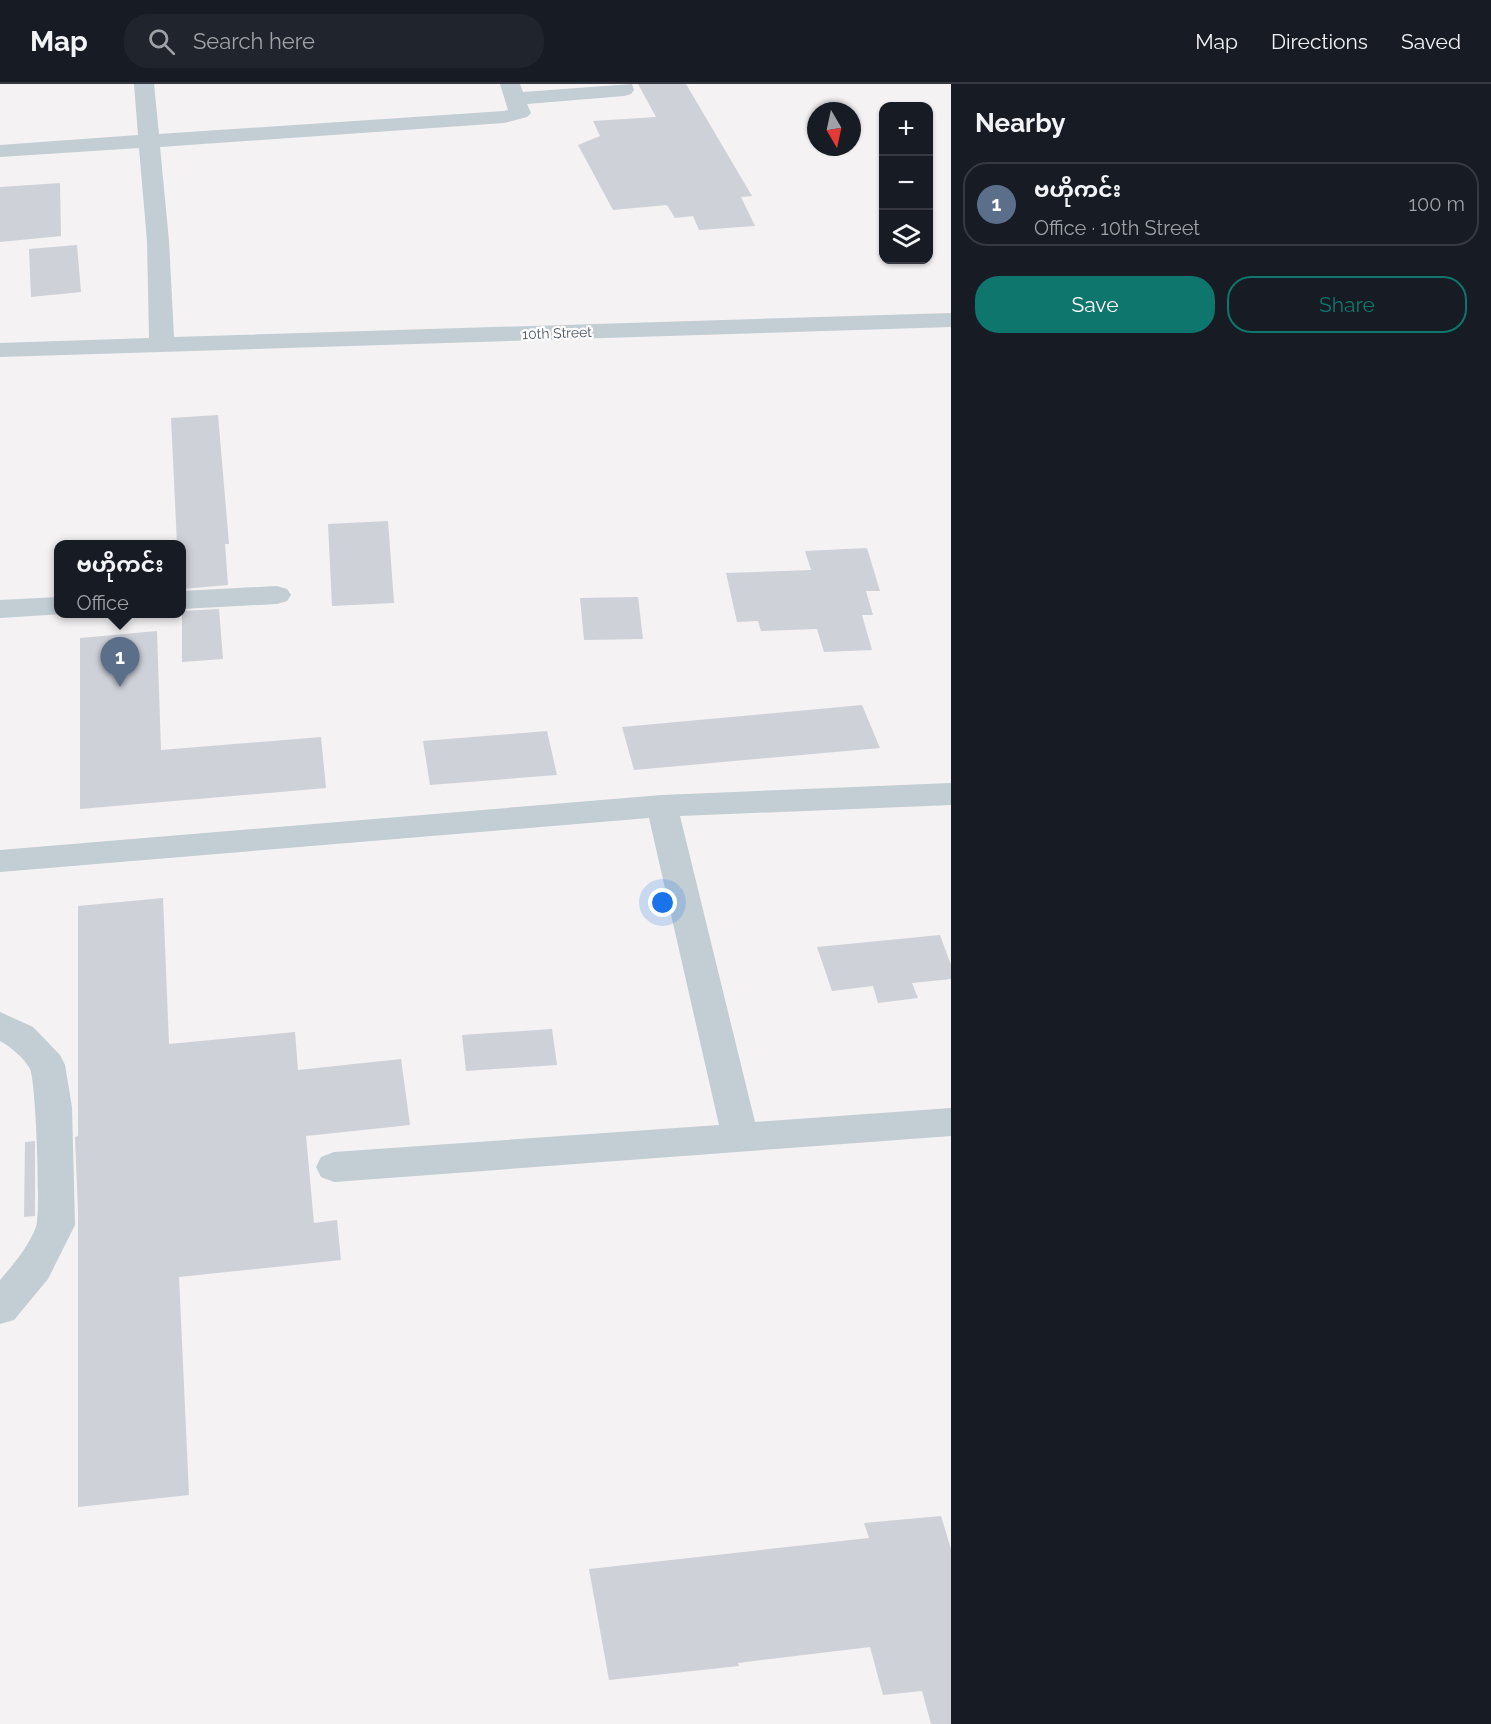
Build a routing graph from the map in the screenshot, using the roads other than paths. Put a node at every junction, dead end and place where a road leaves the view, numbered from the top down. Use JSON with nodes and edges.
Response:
{"nodes":[{"id":1,"x":144,"y":84,"type":"edge"},
{"id":2,"x":622,"y":84,"type":"edge"},
{"id":3,"x":513,"y":92,"type":"edge"},
{"id":4,"x":149,"y":140,"type":"junction"},
{"id":5,"x":0,"y":151,"type":"edge"},
{"id":6,"x":951,"y":320,"type":"edge"},
{"id":7,"x":162,"y":346,"type":"junction"},
{"id":8,"x":0,"y":350,"type":"edge"},
{"id":9,"x":277,"y":595,"type":"dead end"},
{"id":10,"x":186,"y":600,"type":"edge"},
{"id":11,"x":54,"y":606,"type":"edge"},
{"id":12,"x":0,"y":609,"type":"edge"},
{"id":13,"x":951,"y":794,"type":"edge"},
{"id":14,"x":662,"y":806,"type":"junction"},
{"id":15,"x":0,"y":861,"type":"edge"},
{"id":16,"x":0,"y":1025,"type":"edge"},
{"id":17,"x":951,"y":1122,"type":"edge"},
{"id":18,"x":741,"y":1138,"type":"junction"},
{"id":19,"x":334,"y":1167,"type":"dead end"},
{"id":20,"x":0,"y":1308,"type":"edge"}],
"edges":[{"from":1,"to":4,"type":"street"},
{"from":2,"to":3,"type":"street"},
{"from":3,"to":4,"type":"street"},
{"from":4,"to":5,"type":"street"},
{"from":4,"to":7,"type":"street"},
{"from":6,"to":7,"type":"street","name":"10th Street"},
{"from":7,"to":8,"type":"street","name":"10th Street"},
{"from":9,"to":10,"type":"street"},
{"from":11,"to":12,"type":"street"},
{"from":13,"to":14,"type":"street"},
{"from":14,"to":15,"type":"street"},
{"from":14,"to":18,"type":"street"},
{"from":16,"to":20,"type":"street"},
{"from":17,"to":18,"type":"street"},
{"from":18,"to":19,"type":"street"}]}
